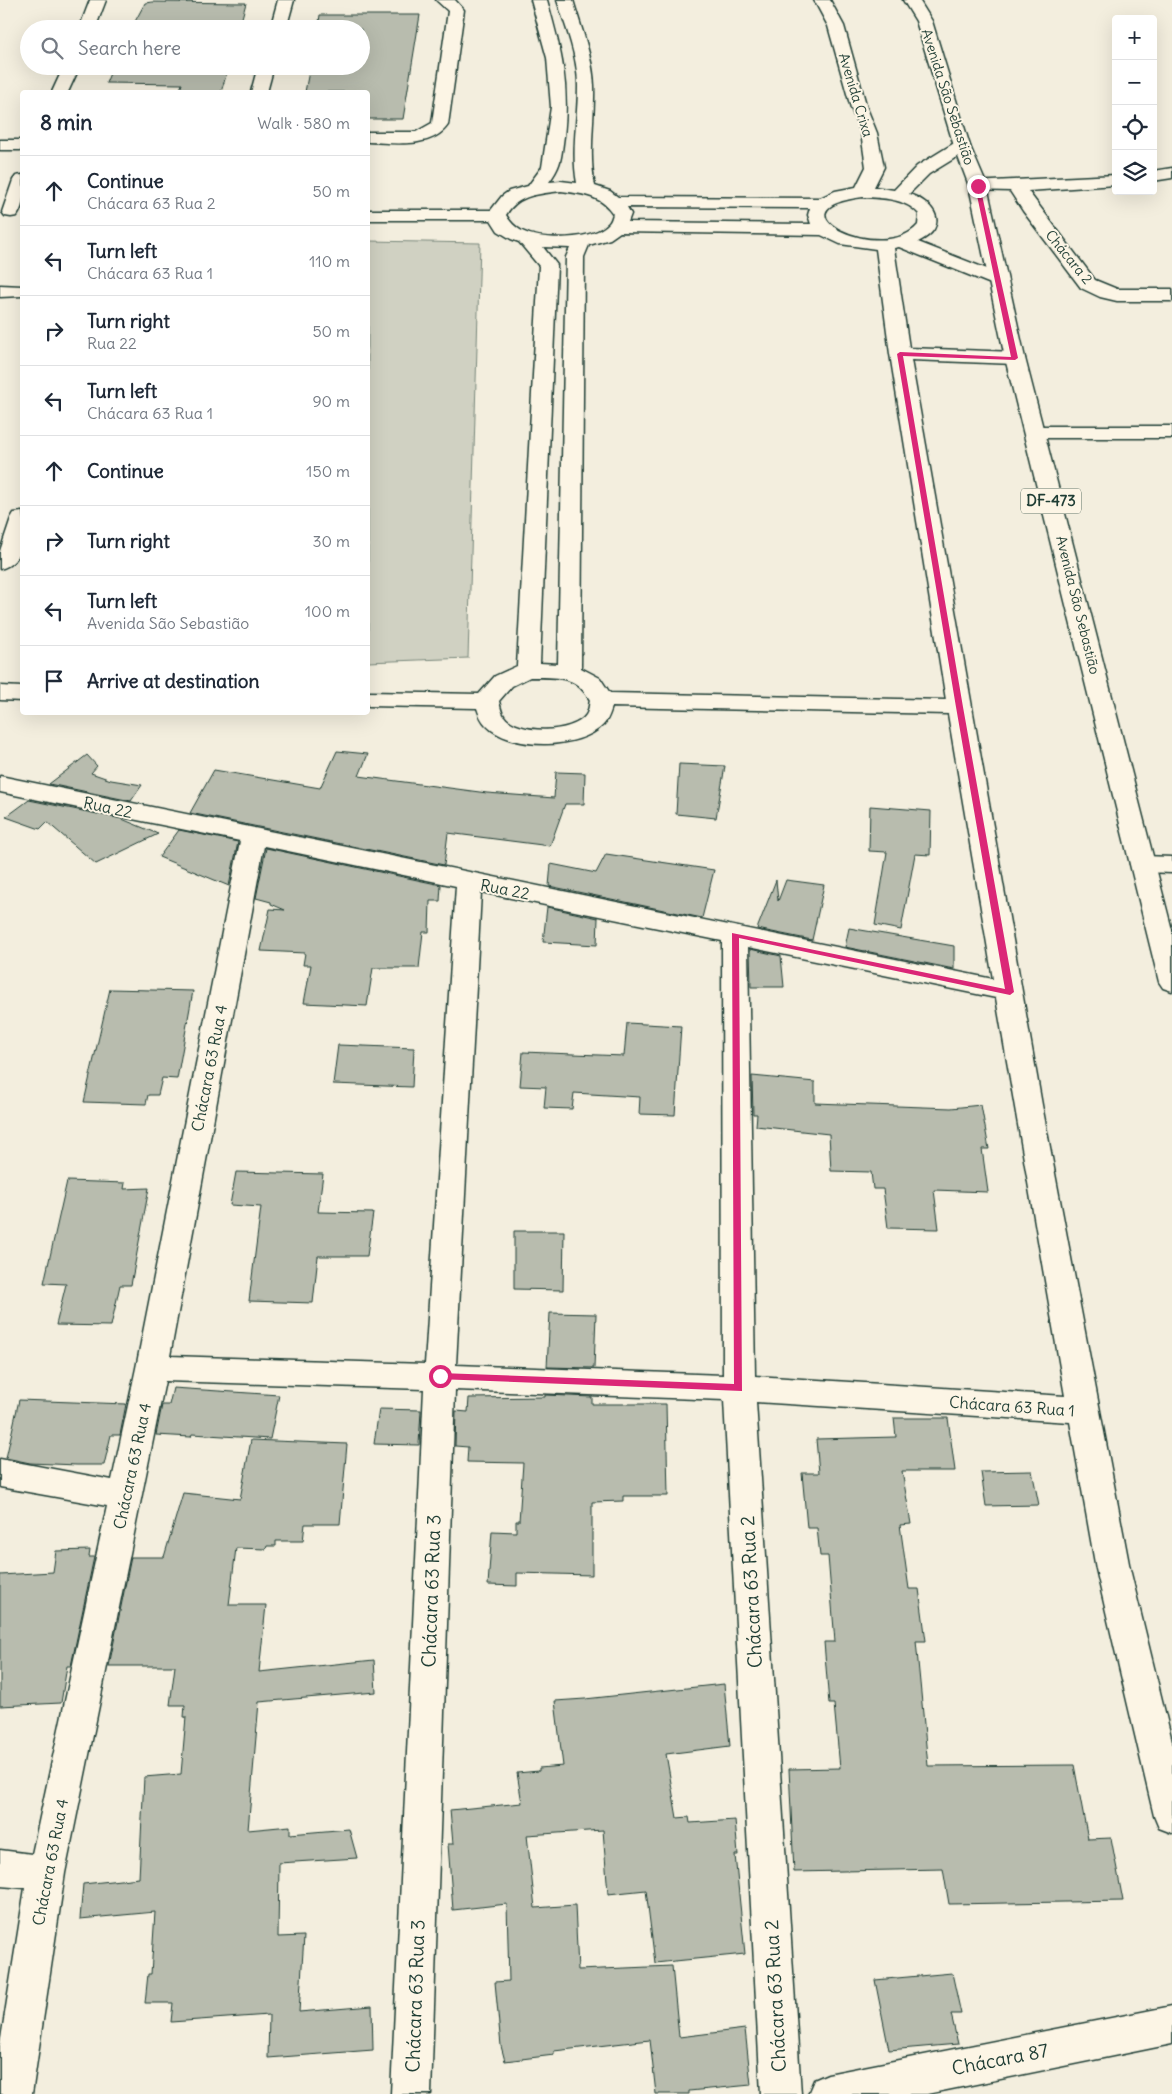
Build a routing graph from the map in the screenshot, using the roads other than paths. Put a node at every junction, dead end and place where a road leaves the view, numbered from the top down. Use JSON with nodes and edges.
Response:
{"nodes":[{"id":1,"x":98,"y":0,"type":"edge"},
{"id":2,"x":286,"y":0,"type":"edge"},
{"id":3,"x":444,"y":0,"type":"edge"},
{"id":4,"x":540,"y":0,"type":"edge"},
{"id":5,"x":564,"y":0,"type":"edge"},
{"id":6,"x":822,"y":0,"type":"edge"},
{"id":7,"x":911,"y":0,"type":"edge"},
{"id":8,"x":90,"y":20,"type":"edge"},
{"id":9,"x":280,"y":20,"type":"edge"},
{"id":10,"x":68,"y":75,"type":"edge"},
{"id":11,"x":264,"y":75,"type":"edge"},
{"id":12,"x":61,"y":90,"type":"edge"},
{"id":13,"x":260,"y":90,"type":"edge"},
{"id":14,"x":370,"y":137,"type":"edge"},
{"id":15,"x":0,"y":145,"type":"edge"},
{"id":16,"x":20,"y":145,"type":"edge"},
{"id":17,"x":962,"y":146,"type":"junction"},
{"id":18,"x":1172,"y":173,"type":"edge"},
{"id":19,"x":1157,"y":175,"type":"edge"},
{"id":20,"x":1112,"y":180,"type":"edge"},
{"id":21,"x":20,"y":186,"type":"edge"},
{"id":22,"x":978,"y":186,"type":"junction"},
{"id":23,"x":1016,"y":186,"type":"junction"},
{"id":24,"x":534,"y":189,"type":"junction"},
{"id":25,"x":587,"y":189,"type":"junction"},
{"id":26,"x":863,"y":192,"type":"junction"},
{"id":27,"x":897,"y":196,"type":"junction"},
{"id":28,"x":616,"y":202,"type":"junction"},
{"id":29,"x":823,"y":203,"type":"junction"},
{"id":30,"x":11,"y":212,"type":"edge"},
{"id":31,"x":370,"y":215,"type":"edge"},
{"id":32,"x":497,"y":215,"type":"junction"},
{"id":33,"x":616,"y":227,"type":"junction"},
{"id":34,"x":824,"y":230,"type":"junction"},
{"id":35,"x":526,"y":239,"type":"junction"},
{"id":36,"x":582,"y":241,"type":"junction"},
{"id":37,"x":892,"y":243,"type":"junction"},
{"id":38,"x":998,"y":280,"type":"junction"},
{"id":39,"x":0,"y":291,"type":"edge"},
{"id":40,"x":20,"y":291,"type":"edge"},
{"id":41,"x":1172,"y":295,"type":"edge"},
{"id":42,"x":900,"y":354,"type":"junction"},
{"id":43,"x":1015,"y":358,"type":"junction"},
{"id":44,"x":1034,"y":432,"type":"junction"},
{"id":45,"x":1172,"y":432,"type":"edge"},
{"id":46,"x":20,"y":525,"type":"edge"},
{"id":47,"x":0,"y":562,"type":"edge"},
{"id":48,"x":528,"y":670,"type":"junction"},
{"id":49,"x":569,"y":671,"type":"junction"},
{"id":50,"x":0,"y":693,"type":"edge"},
{"id":51,"x":20,"y":694,"type":"edge"},
{"id":52,"x":370,"y":699,"type":"edge"},
{"id":53,"x":602,"y":700,"type":"junction"},
{"id":54,"x":487,"y":701,"type":"junction"},
{"id":55,"x":959,"y":707,"type":"junction"},
{"id":56,"x":0,"y":784,"type":"edge"},
{"id":57,"x":253,"y":838,"type":"junction"},
{"id":58,"x":1142,"y":864,"type":"junction"},
{"id":59,"x":1172,"y":866,"type":"edge"},
{"id":60,"x":469,"y":882,"type":"junction"},
{"id":61,"x":1164,"y":924,"type":"edge"},
{"id":62,"x":735,"y":934,"type":"junction"},
{"id":63,"x":1172,"y":982,"type":"edge"},
{"id":64,"x":1010,"y":992,"type":"junction"},
{"id":65,"x":152,"y":1368,"type":"junction"},
{"id":66,"x":440,"y":1376,"type":"junction"},
{"id":67,"x":739,"y":1388,"type":"junction"},
{"id":68,"x":1085,"y":1410,"type":"junction"},
{"id":69,"x":0,"y":1473,"type":"edge"},
{"id":70,"x":126,"y":1496,"type":"junction"},
{"id":71,"x":1172,"y":1816,"type":"edge"},
{"id":72,"x":0,"y":1868,"type":"edge"},
{"id":73,"x":46,"y":1873,"type":"junction"},
{"id":74,"x":1172,"y":2025,"type":"edge"},
{"id":75,"x":12,"y":2094,"type":"edge"},
{"id":76,"x":411,"y":2094,"type":"edge"},
{"id":77,"x":780,"y":2094,"type":"edge"},
{"id":78,"x":828,"y":2094,"type":"edge"}],
"edges":[{"from":1,"to":8,"type":"street"},
{"from":2,"to":9,"type":"street"},
{"from":3,"to":14,"type":"street"},
{"from":4,"to":24,"type":"street"},
{"from":5,"to":25,"type":"street"},
{"from":6,"to":26,"type":"street","name":"Avenida Crixa"},
{"from":7,"to":17,"type":"street","name":"Avenida São Sebastião","number":"DF-473"},
{"from":10,"to":12,"type":"street"},
{"from":11,"to":13,"type":"street"},
{"from":15,"to":16,"type":"street"},
{"from":17,"to":22,"type":"street","name":"Avenida São Sebastião","number":"DF-473"},
{"from":17,"to":27,"type":"street"},
{"from":18,"to":19,"type":"street"},
{"from":20,"to":23,"type":"street"},
{"from":21,"to":30,"type":"street"},
{"from":22,"to":23,"type":"street"},
{"from":22,"to":38,"type":"street","name":"Avenida São Sebastião","number":"DF-473"},
{"from":23,"to":41,"type":"street","name":"Chácara 2"},
{"from":24,"to":25,"type":"street"},
{"from":24,"to":32,"type":"street"},
{"from":25,"to":28,"type":"street"},
{"from":26,"to":27,"type":"street"},
{"from":26,"to":29,"type":"street"},
{"from":27,"to":37,"type":"street"},
{"from":28,"to":29,"type":"street"},
{"from":28,"to":33,"type":"street"},
{"from":29,"to":34,"type":"street"},
{"from":31,"to":32,"type":"street"},
{"from":32,"to":35,"type":"street"},
{"from":33,"to":34,"type":"street"},
{"from":33,"to":36,"type":"street"},
{"from":34,"to":37,"type":"street"},
{"from":35,"to":36,"type":"street"},
{"from":35,"to":48,"type":"street"},
{"from":36,"to":49,"type":"street"},
{"from":37,"to":38,"type":"street"},
{"from":37,"to":42,"type":"street","name":"Chácara 63 Rua 1"},
{"from":38,"to":43,"type":"street","name":"Avenida São Sebastião","number":"DF-473"},
{"from":39,"to":40,"type":"street"},
{"from":42,"to":43,"type":"street"},
{"from":42,"to":55,"type":"street","name":"Chácara 63 Rua 1"},
{"from":43,"to":44,"type":"street","name":"Avenida São Sebastião","number":"DF-473"},
{"from":44,"to":45,"type":"street"},
{"from":44,"to":58,"type":"street","name":"Avenida São Sebastião","number":"DF-473"},
{"from":46,"to":47,"type":"street"},
{"from":48,"to":49,"type":"street"},
{"from":48,"to":54,"type":"street"},
{"from":49,"to":53,"type":"street"},
{"from":50,"to":51,"type":"street"},
{"from":52,"to":54,"type":"street"},
{"from":53,"to":54,"type":"street"},
{"from":53,"to":55,"type":"street"},
{"from":55,"to":64,"type":"street","name":"Chácara 63 Rua 1"},
{"from":56,"to":57,"type":"street","name":"Rua 22"},
{"from":57,"to":60,"type":"street","name":"Rua 22"},
{"from":57,"to":65,"type":"street","name":"Chácara 63 Rua 4"},
{"from":58,"to":59,"type":"street"},
{"from":58,"to":61,"type":"street","name":"Avenida São Sebastião","number":"DF-473"},
{"from":60,"to":62,"type":"street","name":"Rua 22"},
{"from":60,"to":66,"type":"street","name":"Chácara 63 Rua 3"},
{"from":61,"to":63,"type":"street","name":"Avenida São Sebastião","number":"DF-473"},
{"from":62,"to":64,"type":"street","name":"Rua 22"},
{"from":62,"to":67,"type":"street"},
{"from":64,"to":68,"type":"street","name":"Chácara 63 Rua 1"},
{"from":65,"to":66,"type":"street"},
{"from":65,"to":70,"type":"street","name":"Chácara 63 Rua 4"},
{"from":66,"to":67,"type":"street"},
{"from":66,"to":76,"type":"street","name":"Chácara 63 Rua 3"},
{"from":67,"to":68,"type":"street","name":"Chácara 63 Rua 1"},
{"from":67,"to":77,"type":"street","name":"Chácara 63 Rua 2"},
{"from":68,"to":71,"type":"street"},
{"from":69,"to":70,"type":"street"},
{"from":70,"to":73,"type":"street","name":"Chácara 63 Rua 4"},
{"from":72,"to":73,"type":"street"},
{"from":73,"to":75,"type":"street","name":"Chácara 63 Rua 4"},
{"from":74,"to":78,"type":"street","name":"Chácara 87"}]}
